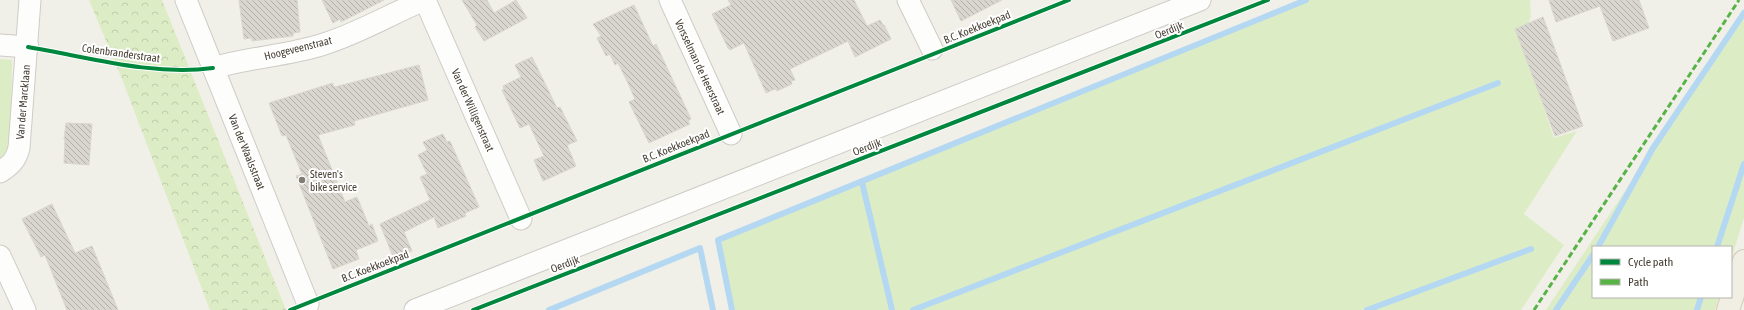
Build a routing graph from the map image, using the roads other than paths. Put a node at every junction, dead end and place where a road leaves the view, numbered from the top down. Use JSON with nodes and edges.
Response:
{"nodes":[{"id":1,"x":30,"y":0,"type":"edge"},
{"id":2,"x":186,"y":0,"type":"edge"},
{"id":3,"x":425,"y":0,"type":"edge"},
{"id":4,"x":670,"y":0,"type":"edge"},
{"id":5,"x":908,"y":0,"type":"edge"},
{"id":6,"x":1200,"y":0,"type":"edge"},
{"id":7,"x":0,"y":45,"type":"edge"},
{"id":8,"x":28,"y":47,"type":"junction"},
{"id":9,"x":932,"y":49,"type":"dead end"},
{"id":10,"x":213,"y":68,"type":"junction"},
{"id":11,"x":731,"y":134,"type":"dead end"},
{"id":12,"x":0,"y":172,"type":"edge"},
{"id":13,"x":521,"y":219,"type":"dead end"},
{"id":14,"x":0,"y":256,"type":"edge"},
{"id":15,"x":1744,"y":261,"type":"edge"},
{"id":16,"x":1732,"y":298,"type":"edge"},
{"id":17,"x":1732,"y":298,"type":"edge"},
{"id":18,"x":308,"y":304,"type":"dead end"},
{"id":19,"x":25,"y":310,"type":"edge"},
{"id":20,"x":415,"y":310,"type":"edge"},
{"id":21,"x":1728,"y":310,"type":"edge"}],
"edges":[{"from":1,"to":8,"type":"street","name":"Van der Marcklaan"},
{"from":2,"to":10,"type":"street","name":"Van der Waalsstraat"},
{"from":3,"to":10,"type":"street","name":"Hoogeveenstraat"},
{"from":3,"to":13,"type":"street","name":"Van der Willigenstraat"},
{"from":4,"to":11,"type":"street","name":"Vorsselman de Heerstraat"},
{"from":5,"to":9,"type":"street"},
{"from":6,"to":20,"type":"street","name":"Oerdijk"},
{"from":7,"to":8,"type":"street"},
{"from":8,"to":12,"type":"street","name":"Van der Marcklaan"},
{"from":10,"to":18,"type":"street","name":"Van der Waalsstraat"},
{"from":14,"to":19,"type":"street"},
{"from":15,"to":16,"type":"main road"},
{"from":17,"to":21,"type":"main road"}]}
